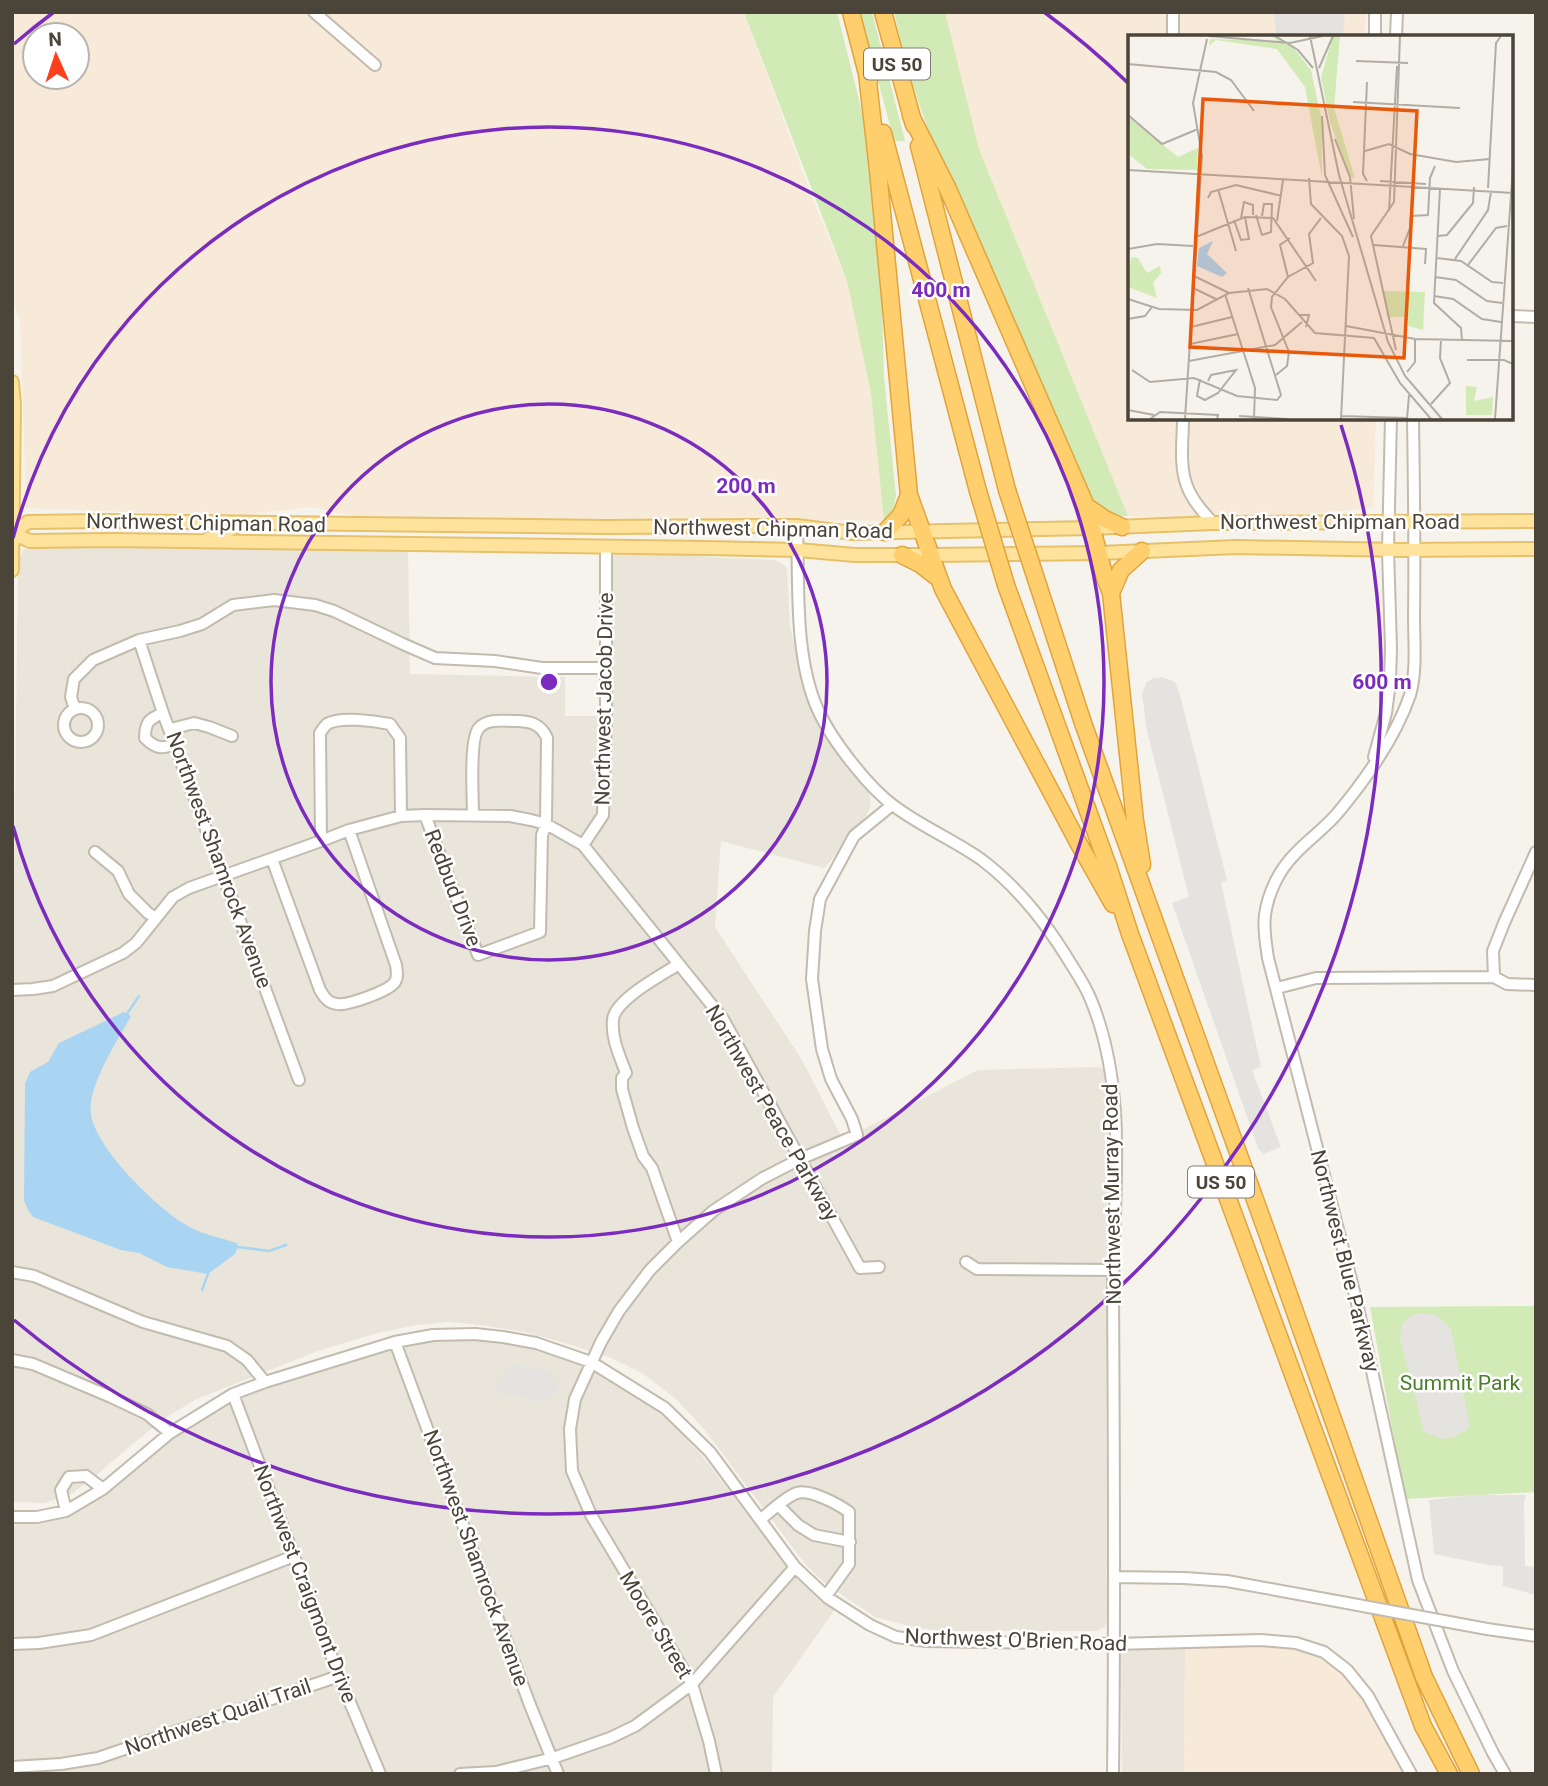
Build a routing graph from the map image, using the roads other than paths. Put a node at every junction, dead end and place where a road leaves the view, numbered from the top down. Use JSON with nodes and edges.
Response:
{"nodes":[{"id":1,"x":314,"y":12,"type":"edge"},
{"id":2,"x":852,"y":12,"type":"edge"},
{"id":3,"x":883,"y":12,"type":"edge"},
{"id":4,"x":1172,"y":12,"type":"edge"},
{"id":5,"x":1376,"y":12,"type":"edge"},
{"id":6,"x":1397,"y":12,"type":"edge"},
{"id":7,"x":1173,"y":35,"type":"edge"},
{"id":8,"x":1375,"y":35,"type":"edge"},
{"id":9,"x":1396,"y":35,"type":"edge"},
{"id":10,"x":375,"y":65,"type":"dead end"},
{"id":11,"x":867,"y":73,"type":"junction"},
{"id":12,"x":911,"y":116,"type":"junction"},
{"id":13,"x":1513,"y":316,"type":"edge"},
{"id":14,"x":1536,"y":317,"type":"edge"},
{"id":15,"x":12,"y":382,"type":"edge"},
{"id":16,"x":1183,"y":420,"type":"edge"},
{"id":17,"x":1391,"y":420,"type":"edge"},
{"id":18,"x":1413,"y":420,"type":"edge"},
{"id":19,"x":909,"y":495,"type":"junction"},
{"id":20,"x":1086,"y":506,"type":"junction"},
{"id":21,"x":1414,"y":521,"type":"junction"},
{"id":22,"x":1536,"y":521,"type":"edge"},
{"id":23,"x":1388,"y":522,"type":"junction"},
{"id":24,"x":242,"y":523,"type":"junction"},
{"id":25,"x":1213,"y":523,"type":"junction"},
{"id":26,"x":797,"y":526,"type":"junction"},
{"id":27,"x":640,"y":527,"type":"junction"},
{"id":28,"x":1122,"y":527,"type":"junction"},
{"id":29,"x":1091,"y":528,"type":"junction"},
{"id":30,"x":921,"y":531,"type":"junction"},
{"id":31,"x":885,"y":532,"type":"junction"},
{"id":32,"x":13,"y":533,"type":"edge"},
{"id":33,"x":204,"y":541,"type":"junction"},
{"id":34,"x":606,"y":547,"type":"junction"},
{"id":35,"x":1536,"y":549,"type":"edge"},
{"id":36,"x":797,"y":550,"type":"junction"},
{"id":37,"x":1388,"y":550,"type":"junction"},
{"id":38,"x":1415,"y":550,"type":"junction"},
{"id":39,"x":1142,"y":551,"type":"junction"},
{"id":40,"x":1100,"y":553,"type":"junction"},
{"id":41,"x":902,"y":555,"type":"junction"},
{"id":42,"x":929,"y":555,"type":"junction"},
{"id":43,"x":12,"y":570,"type":"edge"},
{"id":44,"x":939,"y":579,"type":"junction"},
{"id":45,"x":1111,"y":593,"type":"junction"},
{"id":46,"x":139,"y":640,"type":"junction"},
{"id":47,"x":606,"y":668,"type":"junction"},
{"id":48,"x":75,"y":709,"type":"dead end"},
{"id":49,"x":163,"y":713,"type":"junction"},
{"id":50,"x":171,"y":729,"type":"junction"},
{"id":51,"x":232,"y":736,"type":"dead end"},
{"id":52,"x":176,"y":744,"type":"junction"},
{"id":53,"x":1371,"y":768,"type":"junction"},
{"id":54,"x":892,"y":805,"type":"junction"},
{"id":55,"x":425,"y":815,"type":"junction"},
{"id":56,"x":472,"y":815,"type":"junction"},
{"id":57,"x":401,"y":816,"type":"junction"},
{"id":58,"x":546,"y":824,"type":"junction"},
{"id":59,"x":349,"y":830,"type":"junction"},
{"id":60,"x":321,"y":841,"type":"junction"},
{"id":61,"x":583,"y":845,"type":"junction"},
{"id":62,"x":95,"y":852,"type":"dead end"},
{"id":63,"x":1536,"y":852,"type":"edge"},
{"id":64,"x":272,"y":859,"type":"junction"},
{"id":65,"x":224,"y":876,"type":"junction"},
{"id":66,"x":1147,"y":900,"type":"junction"},
{"id":67,"x":156,"y":918,"type":"junction"},
{"id":68,"x":1130,"y":934,"type":"junction"},
{"id":69,"x":679,"y":964,"type":"junction"},
{"id":70,"x":1494,"y":976,"type":"junction"},
{"id":71,"x":1536,"y":985,"type":"edge"},
{"id":72,"x":1277,"y":988,"type":"junction"},
{"id":73,"x":12,"y":990,"type":"edge"},
{"id":74,"x":299,"y":1080,"type":"dead end"},
{"id":75,"x":800,"y":1159,"type":"junction"},
{"id":76,"x":678,"y":1242,"type":"junction"},
{"id":77,"x":966,"y":1262,"type":"dead end"},
{"id":78,"x":879,"y":1267,"type":"dead end"},
{"id":79,"x":1113,"y":1270,"type":"junction"},
{"id":80,"x":12,"y":1272,"type":"edge"},
{"id":81,"x":395,"y":1342,"type":"junction"},
{"id":82,"x":12,"y":1360,"type":"edge"},
{"id":83,"x":592,"y":1362,"type":"junction"},
{"id":84,"x":265,"y":1382,"type":"junction"},
{"id":85,"x":233,"y":1394,"type":"junction"},
{"id":86,"x":170,"y":1433,"type":"junction"},
{"id":87,"x":103,"y":1489,"type":"junction"},
{"id":88,"x":778,"y":1505,"type":"junction"},
{"id":89,"x":66,"y":1511,"type":"junction"},
{"id":90,"x":12,"y":1517,"type":"edge"},
{"id":91,"x":760,"y":1520,"type":"junction"},
{"id":92,"x":850,"y":1542,"type":"junction"},
{"id":93,"x":294,"y":1556,"type":"junction"},
{"id":94,"x":795,"y":1567,"type":"junction"},
{"id":95,"x":1114,"y":1577,"type":"junction"},
{"id":96,"x":826,"y":1596,"type":"junction"},
{"id":97,"x":1536,"y":1636,"type":"edge"},
{"id":98,"x":1115,"y":1643,"type":"junction"},
{"id":99,"x":12,"y":1644,"type":"edge"},
{"id":100,"x":339,"y":1675,"type":"junction"},
{"id":101,"x":692,"y":1684,"type":"junction"},
{"id":102,"x":553,"y":1758,"type":"junction"},
{"id":103,"x":12,"y":1767,"type":"edge"},
{"id":104,"x":380,"y":1774,"type":"edge"},
{"id":105,"x":460,"y":1774,"type":"edge"},
{"id":106,"x":558,"y":1774,"type":"edge"},
{"id":107,"x":716,"y":1774,"type":"edge"},
{"id":108,"x":1113,"y":1774,"type":"edge"},
{"id":109,"x":1411,"y":1774,"type":"edge"},
{"id":110,"x":1449,"y":1774,"type":"edge"},
{"id":111,"x":1471,"y":1774,"type":"edge"},
{"id":112,"x":1505,"y":1774,"type":"edge"}],
"edges":[{"from":1,"to":10,"type":"street"},
{"from":2,"to":11,"type":"highway","number":"US 50"},
{"from":3,"to":12,"type":"highway","number":"US 50"},
{"from":4,"to":7,"type":"street"},
{"from":5,"to":8,"type":"street"},
{"from":6,"to":9,"type":"street"},
{"from":11,"to":19,"type":"highway"},
{"from":11,"to":68,"type":"highway","number":"US 50","bridge":true},
{"from":12,"to":20,"type":"highway"},
{"from":12,"to":66,"type":"highway","number":"US 50","bridge":true},
{"from":13,"to":14,"type":"street"},
{"from":15,"to":32,"type":"main road"},
{"from":16,"to":25,"type":"street"},
{"from":17,"to":23,"type":"street","name":"Northwest Blue Parkway"},
{"from":18,"to":21,"type":"street","name":"Northwest Blue Parkway"},
{"from":19,"to":30,"type":"highway"},
{"from":19,"to":31,"type":"highway"},
{"from":20,"to":28,"type":"highway"},
{"from":20,"to":29,"type":"highway"},
{"from":21,"to":22,"type":"main road","name":"Northwest Chipman Road"},
{"from":21,"to":23,"type":"main road","name":"Northwest Chipman Road"},
{"from":21,"to":38,"type":"street","name":"Northwest Blue Parkway"},
{"from":23,"to":25,"type":"main road","name":"Northwest Chipman Road"},
{"from":23,"to":37,"type":"street","name":"Northwest Blue Parkway"},
{"from":24,"to":27,"type":"main road","name":"Northwest Chipman Road"},
{"from":24,"to":32,"type":"main road","name":"Northwest Chipman Road"},
{"from":24,"to":33,"type":"main road"},
{"from":25,"to":28,"type":"main road","name":"Northwest Chipman Road"},
{"from":26,"to":27,"type":"main road","name":"Northwest Chipman Road"},
{"from":26,"to":31,"type":"main road","name":"Northwest Chipman Road"},
{"from":26,"to":36,"type":"street","name":"Northwest Murray Road"},
{"from":27,"to":34,"type":"main road"},
{"from":28,"to":29,"type":"main road","name":"Northwest Chipman Road"},
{"from":29,"to":30,"type":"main road","name":"Northwest Chipman Road"},
{"from":29,"to":40,"type":"highway"},
{"from":30,"to":31,"type":"main road","name":"Northwest Chipman Road"},
{"from":30,"to":42,"type":"highway"},
{"from":32,"to":33,"type":"main road","name":"Northwest Chipman Road"},
{"from":32,"to":43,"type":"main road"},
{"from":33,"to":34,"type":"main road","name":"Northwest Chipman Road"},
{"from":34,"to":36,"type":"main road","name":"Northwest Chipman Road"},
{"from":34,"to":47,"type":"street","name":"Northwest Jacob Drive"},
{"from":35,"to":38,"type":"main road","name":"Northwest Chipman Road"},
{"from":36,"to":41,"type":"main road","name":"Northwest Chipman Road"},
{"from":36,"to":54,"type":"street","name":"Northwest Murray Road"},
{"from":37,"to":38,"type":"main road","name":"Northwest Chipman Road"},
{"from":37,"to":39,"type":"main road","name":"Northwest Chipman Road"},
{"from":37,"to":53,"type":"street","name":"Northwest Blue Parkway"},
{"from":38,"to":53,"type":"street","name":"Northwest Blue Parkway"},
{"from":39,"to":40,"type":"main road","name":"Northwest Chipman Road"},
{"from":39,"to":45,"type":"highway"},
{"from":40,"to":42,"type":"main road","name":"Northwest Chipman Road"},
{"from":40,"to":45,"type":"highway"},
{"from":41,"to":42,"type":"main road","name":"Northwest Chipman Road"},
{"from":41,"to":44,"type":"highway"},
{"from":42,"to":44,"type":"highway"},
{"from":44,"to":68,"type":"highway"},
{"from":45,"to":66,"type":"highway"},
{"from":46,"to":47,"type":"street"},
{"from":46,"to":48,"type":"street"},
{"from":46,"to":49,"type":"street","name":"Northwest Shamrock Avenue"},
{"from":47,"to":61,"type":"street","name":"Northwest Jacob Drive"},
{"from":49,"to":50,"type":"street","name":"Northwest Shamrock Avenue"},
{"from":49,"to":52,"type":"street"},
{"from":50,"to":51,"type":"street"},
{"from":50,"to":52,"type":"street","name":"Northwest Shamrock Avenue"},
{"from":52,"to":65,"type":"street","name":"Northwest Shamrock Avenue"},
{"from":53,"to":72,"type":"street","name":"Northwest Blue Parkway"},
{"from":54,"to":75,"type":"street","name":"Moore Street"},
{"from":54,"to":79,"type":"street","name":"Northwest Murray Road"},
{"from":55,"to":56,"type":"street","name":"Northwest Peace Parkway"},
{"from":55,"to":57,"type":"street","name":"Northwest Peace Parkway"},
{"from":55,"to":58,"type":"street","name":"Redbud Drive"},
{"from":56,"to":58,"type":"street","name":"Northwest Peace Parkway"},
{"from":56,"to":58,"type":"street"},
{"from":57,"to":59,"type":"street","name":"Northwest Peace Parkway"},
{"from":57,"to":60,"type":"street"},
{"from":58,"to":61,"type":"street","name":"Northwest Peace Parkway"},
{"from":59,"to":60,"type":"street","name":"Northwest Peace Parkway"},
{"from":59,"to":64,"type":"street"},
{"from":60,"to":64,"type":"street","name":"Northwest Peace Parkway"},
{"from":61,"to":69,"type":"street","name":"Northwest Peace Parkway"},
{"from":62,"to":67,"type":"street"},
{"from":63,"to":70,"type":"street"},
{"from":64,"to":65,"type":"street","name":"Northwest Peace Parkway"},
{"from":65,"to":67,"type":"street","name":"Northwest Peace Parkway"},
{"from":65,"to":74,"type":"street","name":"Northwest Shamrock Avenue"},
{"from":66,"to":111,"type":"highway","number":"US 50"},
{"from":67,"to":73,"type":"street","name":"Northwest Peace Parkway"},
{"from":68,"to":110,"type":"highway","number":"US 50"},
{"from":69,"to":75,"type":"street","name":"Northwest Peace Parkway"},
{"from":69,"to":76,"type":"street"},
{"from":70,"to":71,"type":"street"},
{"from":70,"to":72,"type":"street"},
{"from":72,"to":112,"type":"street","name":"Northwest Blue Parkway"},
{"from":75,"to":76,"type":"street","name":"Moore Street"},
{"from":75,"to":78,"type":"street","name":"Northwest Peace Parkway"},
{"from":76,"to":83,"type":"street","name":"Moore Street"},
{"from":77,"to":79,"type":"street"},
{"from":79,"to":95,"type":"street","name":"Northwest Murray Road"},
{"from":80,"to":84,"type":"street"},
{"from":81,"to":83,"type":"street","name":"Northwest O'Brien Road"},
{"from":81,"to":84,"type":"street","name":"Northwest O'Brien Road"},
{"from":81,"to":102,"type":"street","name":"Northwest Shamrock Avenue"},
{"from":82,"to":86,"type":"street"},
{"from":83,"to":91,"type":"street","name":"Northwest O'Brien Road"},
{"from":83,"to":101,"type":"street","name":"Moore Street"},
{"from":84,"to":85,"type":"street","name":"Northwest O'Brien Road"},
{"from":85,"to":86,"type":"street","name":"Northwest O'Brien Road"},
{"from":85,"to":93,"type":"street","name":"Northwest Craigmont Drive"},
{"from":86,"to":87,"type":"street","name":"Northwest O'Brien Road"},
{"from":87,"to":89,"type":"street","name":"Northwest O'Brien Road"},
{"from":87,"to":89,"type":"street"},
{"from":88,"to":91,"type":"street"},
{"from":88,"to":92,"type":"street"},
{"from":88,"to":92,"type":"street"},
{"from":89,"to":90,"type":"street","name":"Northwest O'Brien Road"},
{"from":91,"to":94,"type":"street","name":"Northwest O'Brien Road"},
{"from":92,"to":96,"type":"street"},
{"from":93,"to":99,"type":"street"},
{"from":93,"to":100,"type":"street","name":"Northwest Craigmont Drive"},
{"from":94,"to":96,"type":"street","name":"Northwest O'Brien Road"},
{"from":94,"to":101,"type":"street"},
{"from":95,"to":97,"type":"street","bridge":true},
{"from":95,"to":98,"type":"street","name":"Northwest Murray Road"},
{"from":96,"to":98,"type":"street","name":"Northwest O'Brien Road"},
{"from":98,"to":108,"type":"street","name":"Northwest Murray Road"},
{"from":98,"to":109,"type":"street","name":"Northwest O'Brien Road"},
{"from":100,"to":103,"type":"street","name":"Northwest Quail Trail"},
{"from":100,"to":104,"type":"street","name":"Northwest Craigmont Drive"},
{"from":101,"to":102,"type":"street"},
{"from":101,"to":107,"type":"street","name":"Moore Street"},
{"from":102,"to":105,"type":"street"},
{"from":102,"to":106,"type":"street","name":"Northwest Shamrock Avenue"}]}
